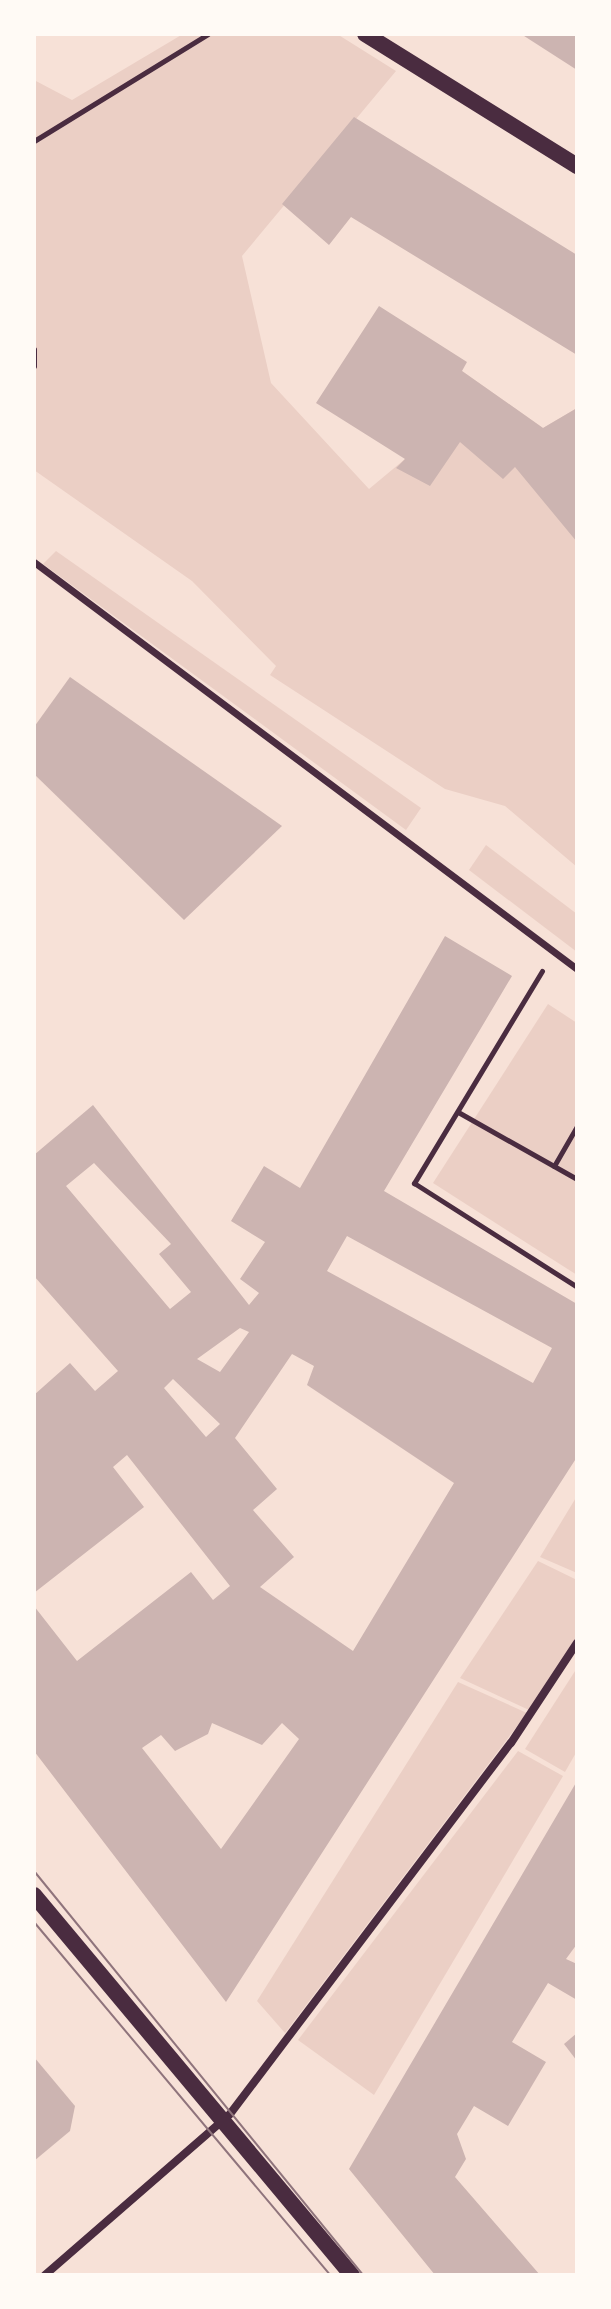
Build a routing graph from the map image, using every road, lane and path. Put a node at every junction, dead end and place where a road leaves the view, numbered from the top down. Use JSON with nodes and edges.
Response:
{"nodes":[{"id":1,"x":208,"y":34,"type":"edge"},
{"id":2,"x":365,"y":34,"type":"edge"},
{"id":3,"x":34,"y":141,"type":"edge"},
{"id":4,"x":577,"y":166,"type":"edge"},
{"id":5,"x":34,"y":349,"type":"edge"},
{"id":6,"x":34,"y":366,"type":"edge"},
{"id":7,"x":34,"y":562,"type":"edge"},
{"id":8,"x":554,"y":951,"type":"junction"},
{"id":9,"x":577,"y":969,"type":"edge"},
{"id":10,"x":458,"y":1112,"type":"junction"},
{"id":11,"x":577,"y":1126,"type":"edge"},
{"id":12,"x":554,"y":1166,"type":"junction"},
{"id":13,"x":577,"y":1179,"type":"edge"},
{"id":14,"x":577,"y":1287,"type":"edge"},
{"id":15,"x":577,"y":1643,"type":"edge"},
{"id":16,"x":34,"y":1895,"type":"edge"},
{"id":17,"x":225,"y":2118,"type":"junction"},
{"id":18,"x":45,"y":2275,"type":"edge"},
{"id":19,"x":352,"y":2275,"type":"edge"}],
"edges":[{"from":1,"to":3,"type":"path"},
{"from":2,"to":4,"type":"main road"},
{"from":5,"to":6,"type":"path"},
{"from":7,"to":8,"type":"street"},
{"from":8,"to":9,"type":"street"},
{"from":8,"to":10,"type":"path"},
{"from":10,"to":12,"type":"path"},
{"from":10,"to":14,"type":"path"},
{"from":11,"to":12,"type":"path"},
{"from":12,"to":13,"type":"path"},
{"from":15,"to":17,"type":"street"},
{"from":16,"to":17,"type":"main road"},
{"from":17,"to":18,"type":"street"},
{"from":17,"to":19,"type":"main road"}]}
